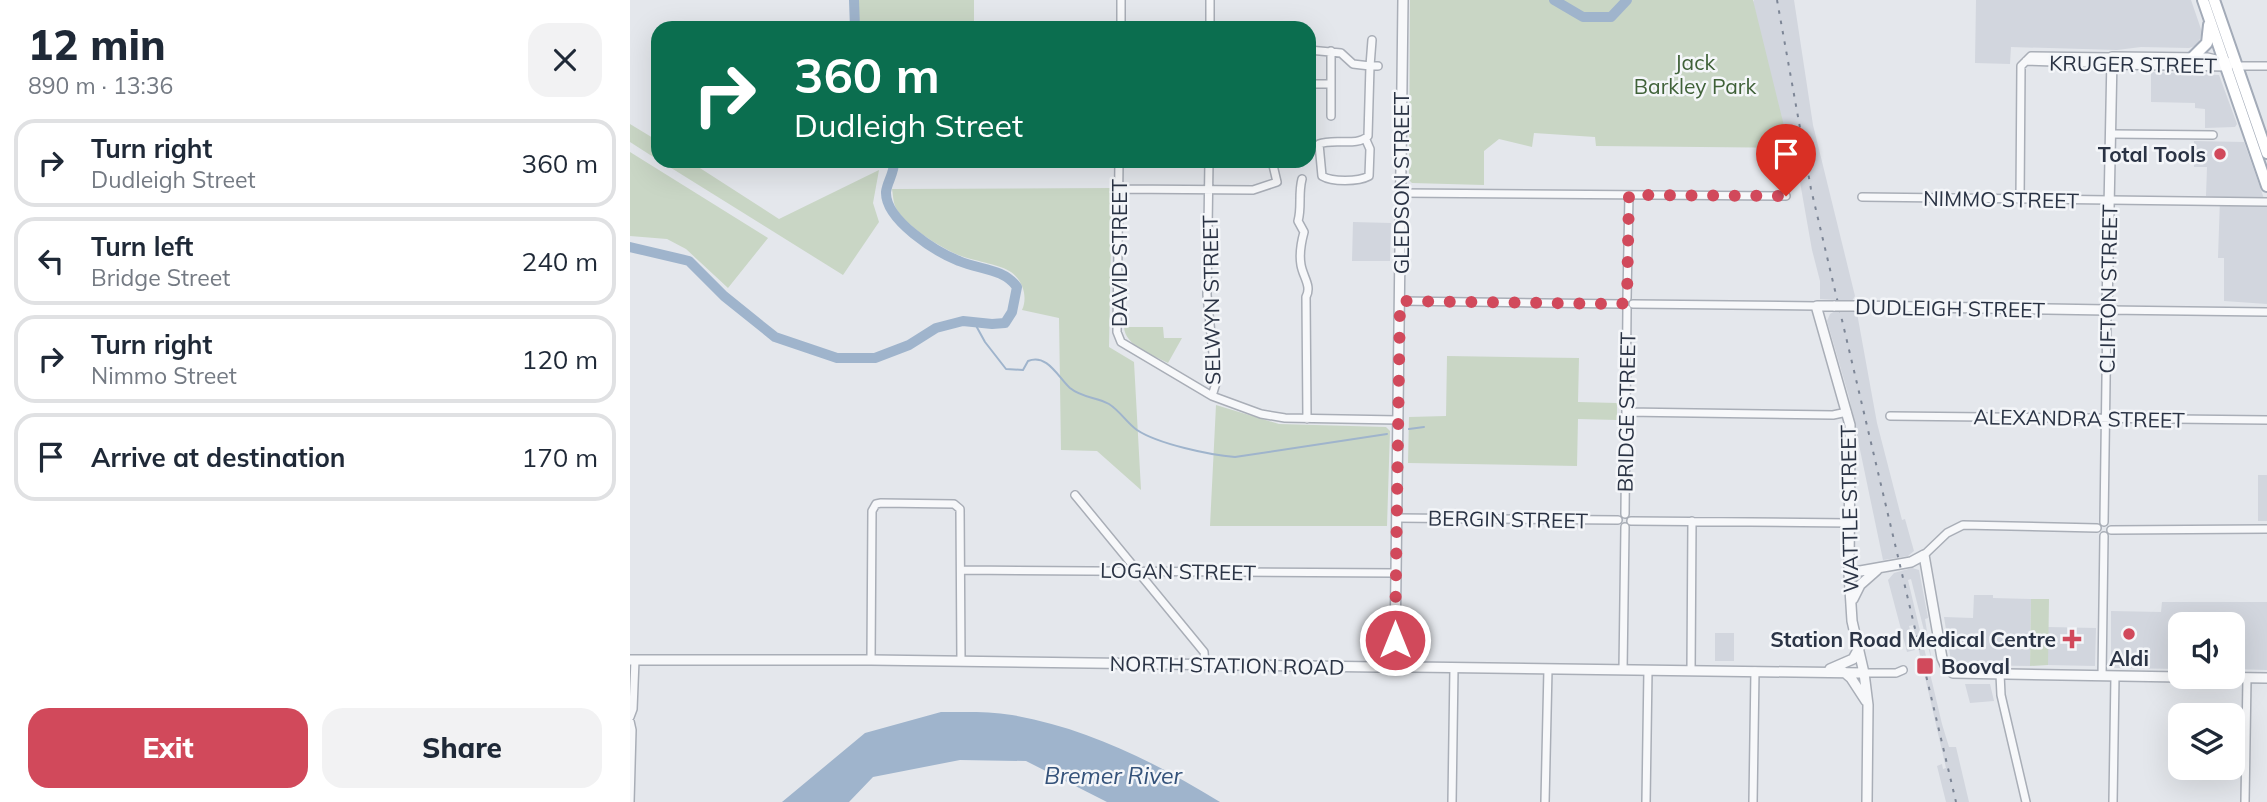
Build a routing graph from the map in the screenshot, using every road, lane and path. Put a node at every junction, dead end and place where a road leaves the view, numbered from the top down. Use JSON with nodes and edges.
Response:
{"nodes":[{"id":1,"x":1121,"y":0,"type":"edge"},
{"id":2,"x":1210,"y":0,"type":"edge"},
{"id":3,"x":1403,"y":0,"type":"edge"},
{"id":4,"x":2203,"y":0,"type":"edge"},
{"id":5,"x":2214,"y":0,"type":"edge"},
{"id":6,"x":2210,"y":20,"type":"junction"},
{"id":7,"x":1121,"y":21,"type":"edge"},
{"id":8,"x":1210,"y":21,"type":"edge"},
{"id":9,"x":1372,"y":40,"type":"dead end"},
{"id":10,"x":1316,"y":50,"type":"edge"},
{"id":11,"x":1331,"y":51,"type":"junction"},
{"id":12,"x":2192,"y":58,"type":"junction"},
{"id":13,"x":2112,"y":60,"type":"junction"},
{"id":14,"x":2229,"y":64,"type":"junction"},
{"id":15,"x":1374,"y":66,"type":"junction"},
{"id":16,"x":2267,"y":66,"type":"edge"},
{"id":17,"x":1316,"y":84,"type":"edge"},
{"id":18,"x":1331,"y":84,"type":"junction"},
{"id":19,"x":1331,"y":116,"type":"dead end"},
{"id":20,"x":2112,"y":134,"type":"junction"},
{"id":21,"x":2213,"y":135,"type":"dead end"},
{"id":22,"x":1366,"y":140,"type":"junction"},
{"id":23,"x":1316,"y":144,"type":"edge"},
{"id":24,"x":1319,"y":144,"type":"junction"},
{"id":25,"x":2267,"y":153,"type":"edge"},
{"id":26,"x":1119,"y":168,"type":"edge"},
{"id":27,"x":1209,"y":168,"type":"edge"},
{"id":28,"x":1274,"y":168,"type":"edge"},
{"id":29,"x":1302,"y":179,"type":"dead end"},
{"id":30,"x":2267,"y":186,"type":"edge"},
{"id":31,"x":1118,"y":189,"type":"junction"},
{"id":32,"x":1208,"y":190,"type":"junction"},
{"id":33,"x":1401,"y":193,"type":"junction"},
{"id":34,"x":1629,"y":195,"type":"junction"},
{"id":35,"x":1786,"y":196,"type":"dead end"},
{"id":36,"x":1862,"y":197,"type":"dead end"},
{"id":37,"x":2020,"y":200,"type":"junction"},
{"id":38,"x":2109,"y":201,"type":"junction"},
{"id":39,"x":2267,"y":202,"type":"edge"},
{"id":40,"x":1400,"y":301,"type":"junction"},
{"id":41,"x":1627,"y":304,"type":"junction"},
{"id":42,"x":1817,"y":306,"type":"junction"},
{"id":43,"x":2107,"y":310,"type":"junction"},
{"id":44,"x":2267,"y":312,"type":"edge"},
{"id":45,"x":1212,"y":396,"type":"junction"},
{"id":46,"x":1626,"y":412,"type":"junction"},
{"id":47,"x":1847,"y":412,"type":"junction"},
{"id":48,"x":1890,"y":416,"type":"dead end"},
{"id":49,"x":1307,"y":418,"type":"junction"},
{"id":50,"x":2106,"y":419,"type":"junction"},
{"id":51,"x":1398,"y":420,"type":"junction"},
{"id":52,"x":2267,"y":420,"type":"edge"},
{"id":53,"x":1075,"y":495,"type":"dead end"},
{"id":54,"x":1625,"y":514,"type":"junction"},
{"id":55,"x":1397,"y":518,"type":"junction"},
{"id":56,"x":1618,"y":520,"type":"junction"},
{"id":57,"x":1692,"y":521,"type":"junction"},
{"id":58,"x":2105,"y":522,"type":"junction"},
{"id":59,"x":1850,"y":523,"type":"junction"},
{"id":60,"x":1628,"y":524,"type":"junction"},
{"id":61,"x":2097,"y":528,"type":"junction"},
{"id":62,"x":2267,"y":529,"type":"edge"},
{"id":63,"x":2111,"y":530,"type":"junction"},
{"id":64,"x":2104,"y":536,"type":"junction"},
{"id":65,"x":1924,"y":555,"type":"junction"},
{"id":66,"x":1878,"y":569,"type":"junction"},
{"id":67,"x":961,"y":570,"type":"junction"},
{"id":68,"x":1138,"y":570,"type":"junction"},
{"id":69,"x":1395,"y":573,"type":"junction"},
{"id":70,"x":1849,"y":573,"type":"junction"},
{"id":71,"x":1851,"y":605,"type":"junction"},
{"id":72,"x":1858,"y":650,"type":"junction"},
{"id":73,"x":633,"y":660,"type":"edge"},
{"id":74,"x":871,"y":660,"type":"junction"},
{"id":75,"x":1398,"y":660,"type":"junction"},
{"id":76,"x":961,"y":661,"type":"junction"},
{"id":77,"x":1205,"y":664,"type":"junction"},
{"id":78,"x":1454,"y":668,"type":"junction"},
{"id":79,"x":1548,"y":669,"type":"junction"},
{"id":80,"x":1623,"y":670,"type":"junction"},
{"id":81,"x":1648,"y":670,"type":"junction"},
{"id":82,"x":1903,"y":670,"type":"dead end"},
{"id":83,"x":1691,"y":671,"type":"junction"},
{"id":84,"x":1755,"y":671,"type":"junction"},
{"id":85,"x":1822,"y":672,"type":"junction"},
{"id":86,"x":1844,"y":672,"type":"junction"},
{"id":87,"x":1864,"y":673,"type":"junction"},
{"id":88,"x":2000,"y":674,"type":"junction"},
{"id":89,"x":2102,"y":676,"type":"junction"},
{"id":90,"x":2115,"y":676,"type":"junction"},
{"id":91,"x":2168,"y":677,"type":"edge"},
{"id":92,"x":2247,"y":678,"type":"joint"},
{"id":93,"x":2267,"y":678,"type":"edge"},
{"id":94,"x":1868,"y":705,"type":"junction"},
{"id":95,"x":630,"y":719,"type":"edge"},
{"id":96,"x":630,"y":802,"type":"edge"},
{"id":97,"x":1452,"y":802,"type":"edge"},
{"id":98,"x":1545,"y":802,"type":"edge"},
{"id":99,"x":1646,"y":802,"type":"edge"},
{"id":100,"x":1754,"y":802,"type":"edge"},
{"id":101,"x":1867,"y":802,"type":"edge"},
{"id":102,"x":2026,"y":802,"type":"edge"},
{"id":103,"x":2113,"y":802,"type":"edge"},
{"id":104,"x":2245,"y":802,"type":"edge"}],
"edges":[{"from":1,"to":7,"type":"street"},
{"from":2,"to":8,"type":"street"},
{"from":3,"to":33,"type":"street","name":"GLEDSON STREET"},
{"from":4,"to":6,"type":"main road"},
{"from":5,"to":14,"type":"main road"},
{"from":6,"to":12,"type":"main road"},
{"from":6,"to":14,"type":"main road"},
{"from":9,"to":15,"type":"street"},
{"from":10,"to":11,"type":"street"},
{"from":11,"to":15,"type":"street"},
{"from":11,"to":18,"type":"street"},
{"from":12,"to":13,"type":"street","name":"KRUGER STREET"},
{"from":12,"to":14,"type":"street","name":"KRUGER STREET"},
{"from":13,"to":14,"type":"street","name":"KRUGER STREET"},
{"from":13,"to":20,"type":"street","name":"CLIFTON STREET"},
{"from":13,"to":37,"type":"street","name":"KRUGER STREET"},
{"from":14,"to":16,"type":"street"},
{"from":14,"to":25,"type":"main road"},
{"from":14,"to":30,"type":"main road"},
{"from":15,"to":22,"type":"street"},
{"from":17,"to":18,"type":"street"},
{"from":18,"to":19,"type":"street"},
{"from":20,"to":21,"type":"street"},
{"from":20,"to":38,"type":"street","name":"CLIFTON STREET"},
{"from":22,"to":24,"type":"street"},
{"from":22,"to":24,"type":"street"},
{"from":23,"to":24,"type":"street"},
{"from":26,"to":31,"type":"street","name":"DAVID STREET"},
{"from":27,"to":32,"type":"street","name":"SELWYN STREET"},
{"from":28,"to":32,"type":"street"},
{"from":29,"to":49,"type":"street"},
{"from":31,"to":32,"type":"street"},
{"from":31,"to":45,"type":"street","name":"DAVID STREET"},
{"from":32,"to":45,"type":"street","name":"SELWYN STREET"},
{"from":33,"to":34,"type":"street"},
{"from":33,"to":40,"type":"street","name":"GLEDSON STREET"},
{"from":34,"to":35,"type":"street"},
{"from":34,"to":41,"type":"street","name":"BRIDGE STREET"},
{"from":36,"to":37,"type":"street","name":"NIMMO STREET"},
{"from":37,"to":38,"type":"street","name":"NIMMO STREET"},
{"from":38,"to":39,"type":"street","name":"NIMMO STREET"},
{"from":38,"to":43,"type":"street","name":"CLIFTON STREET"},
{"from":40,"to":41,"type":"street","name":"DUDLEIGH STREET"},
{"from":40,"to":51,"type":"street","name":"GLEDSON STREET"},
{"from":41,"to":42,"type":"street","name":"DUDLEIGH STREET"},
{"from":41,"to":46,"type":"street","name":"BRIDGE STREET"},
{"from":42,"to":43,"type":"street","name":"DUDLEIGH STREET","bridge":true},
{"from":42,"to":47,"type":"street","name":"WATTLE STREET"},
{"from":43,"to":44,"type":"street","name":"DUDLEIGH STREET"},
{"from":43,"to":50,"type":"street","name":"CLIFTON STREET"},
{"from":45,"to":49,"type":"street","name":"DAVID STREET"},
{"from":46,"to":47,"type":"street"},
{"from":46,"to":54,"type":"street","name":"BRIDGE STREET"},
{"from":47,"to":59,"type":"street","name":"WATTLE STREET"},
{"from":48,"to":50,"type":"street","name":"ALEXANDRA STREET"},
{"from":49,"to":51,"type":"street","name":"DAVID STREET"},
{"from":50,"to":52,"type":"street","name":"ALEXANDRA STREET"},
{"from":50,"to":58,"type":"street","name":"CLIFTON STREET"},
{"from":51,"to":55,"type":"street","name":"GLEDSON STREET"},
{"from":53,"to":68,"type":"street"},
{"from":54,"to":56,"type":"street"},
{"from":54,"to":60,"type":"street"},
{"from":55,"to":56,"type":"street","name":"BERGIN STREET"},
{"from":55,"to":69,"type":"street","name":"GLEDSON STREET"},
{"from":56,"to":60,"type":"street"},
{"from":57,"to":59,"type":"street"},
{"from":57,"to":60,"type":"street"},
{"from":57,"to":83,"type":"street"},
{"from":58,"to":61,"type":"street"},
{"from":58,"to":63,"type":"street"},
{"from":59,"to":70,"type":"street","name":"WATTLE STREET"},
{"from":60,"to":80,"type":"street"},
{"from":61,"to":64,"type":"street"},
{"from":61,"to":65,"type":"street"},
{"from":62,"to":63,"type":"street"},
{"from":63,"to":64,"type":"street"},
{"from":64,"to":89,"type":"street"},
{"from":65,"to":66,"type":"street"},
{"from":65,"to":88,"type":"street"},
{"from":66,"to":70,"type":"street"},
{"from":66,"to":71,"type":"street"},
{"from":67,"to":68,"type":"street","name":"LOGAN STREET"},
{"from":67,"to":74,"type":"street"},
{"from":67,"to":76,"type":"street"},
{"from":68,"to":69,"type":"street","name":"LOGAN STREET"},
{"from":68,"to":77,"type":"street"},
{"from":69,"to":75,"type":"street","name":"GLEDSON STREET"},
{"from":70,"to":71,"type":"street","name":"WATTLE STREET"},
{"from":71,"to":72,"type":"street","name":"WATTLE STREET"},
{"from":72,"to":85,"type":"street"},
{"from":72,"to":87,"type":"street","name":"WATTLE STREET"},
{"from":73,"to":74,"type":"street","name":"NORTH STATION ROAD"},
{"from":73,"to":95,"type":"street"},
{"from":74,"to":76,"type":"street","name":"NORTH STATION ROAD"},
{"from":75,"to":77,"type":"street","name":"NORTH STATION ROAD"},
{"from":75,"to":78,"type":"street","name":"NORTH STATION ROAD"},
{"from":76,"to":77,"type":"street","name":"NORTH STATION ROAD"},
{"from":78,"to":79,"type":"street","name":"NORTH STATION ROAD"},
{"from":78,"to":97,"type":"street"},
{"from":79,"to":80,"type":"street","name":"NORTH STATION ROAD"},
{"from":79,"to":98,"type":"street"},
{"from":80,"to":81,"type":"street","name":"NORTH STATION ROAD"},
{"from":81,"to":83,"type":"street","name":"NORTH STATION ROAD"},
{"from":81,"to":99,"type":"street"},
{"from":82,"to":87,"type":"street","name":"NORTH STATION ROAD"},
{"from":83,"to":84,"type":"street","name":"NORTH STATION ROAD"},
{"from":84,"to":85,"type":"street","name":"NORTH STATION ROAD"},
{"from":84,"to":100,"type":"street"},
{"from":85,"to":86,"type":"street","name":"NORTH STATION ROAD"},
{"from":86,"to":87,"type":"street","name":"NORTH STATION ROAD"},
{"from":86,"to":94,"type":"street"},
{"from":87,"to":94,"type":"street","name":"WATTLE STREET"},
{"from":88,"to":89,"type":"street"},
{"from":88,"to":102,"type":"street"},
{"from":89,"to":90,"type":"street"},
{"from":90,"to":91,"type":"street"},
{"from":90,"to":103,"type":"street"},
{"from":92,"to":93,"type":"street"},
{"from":92,"to":104,"type":"street"},
{"from":94,"to":101,"type":"street","name":"WATTLE STREET"},
{"from":95,"to":96,"type":"street"}]}
